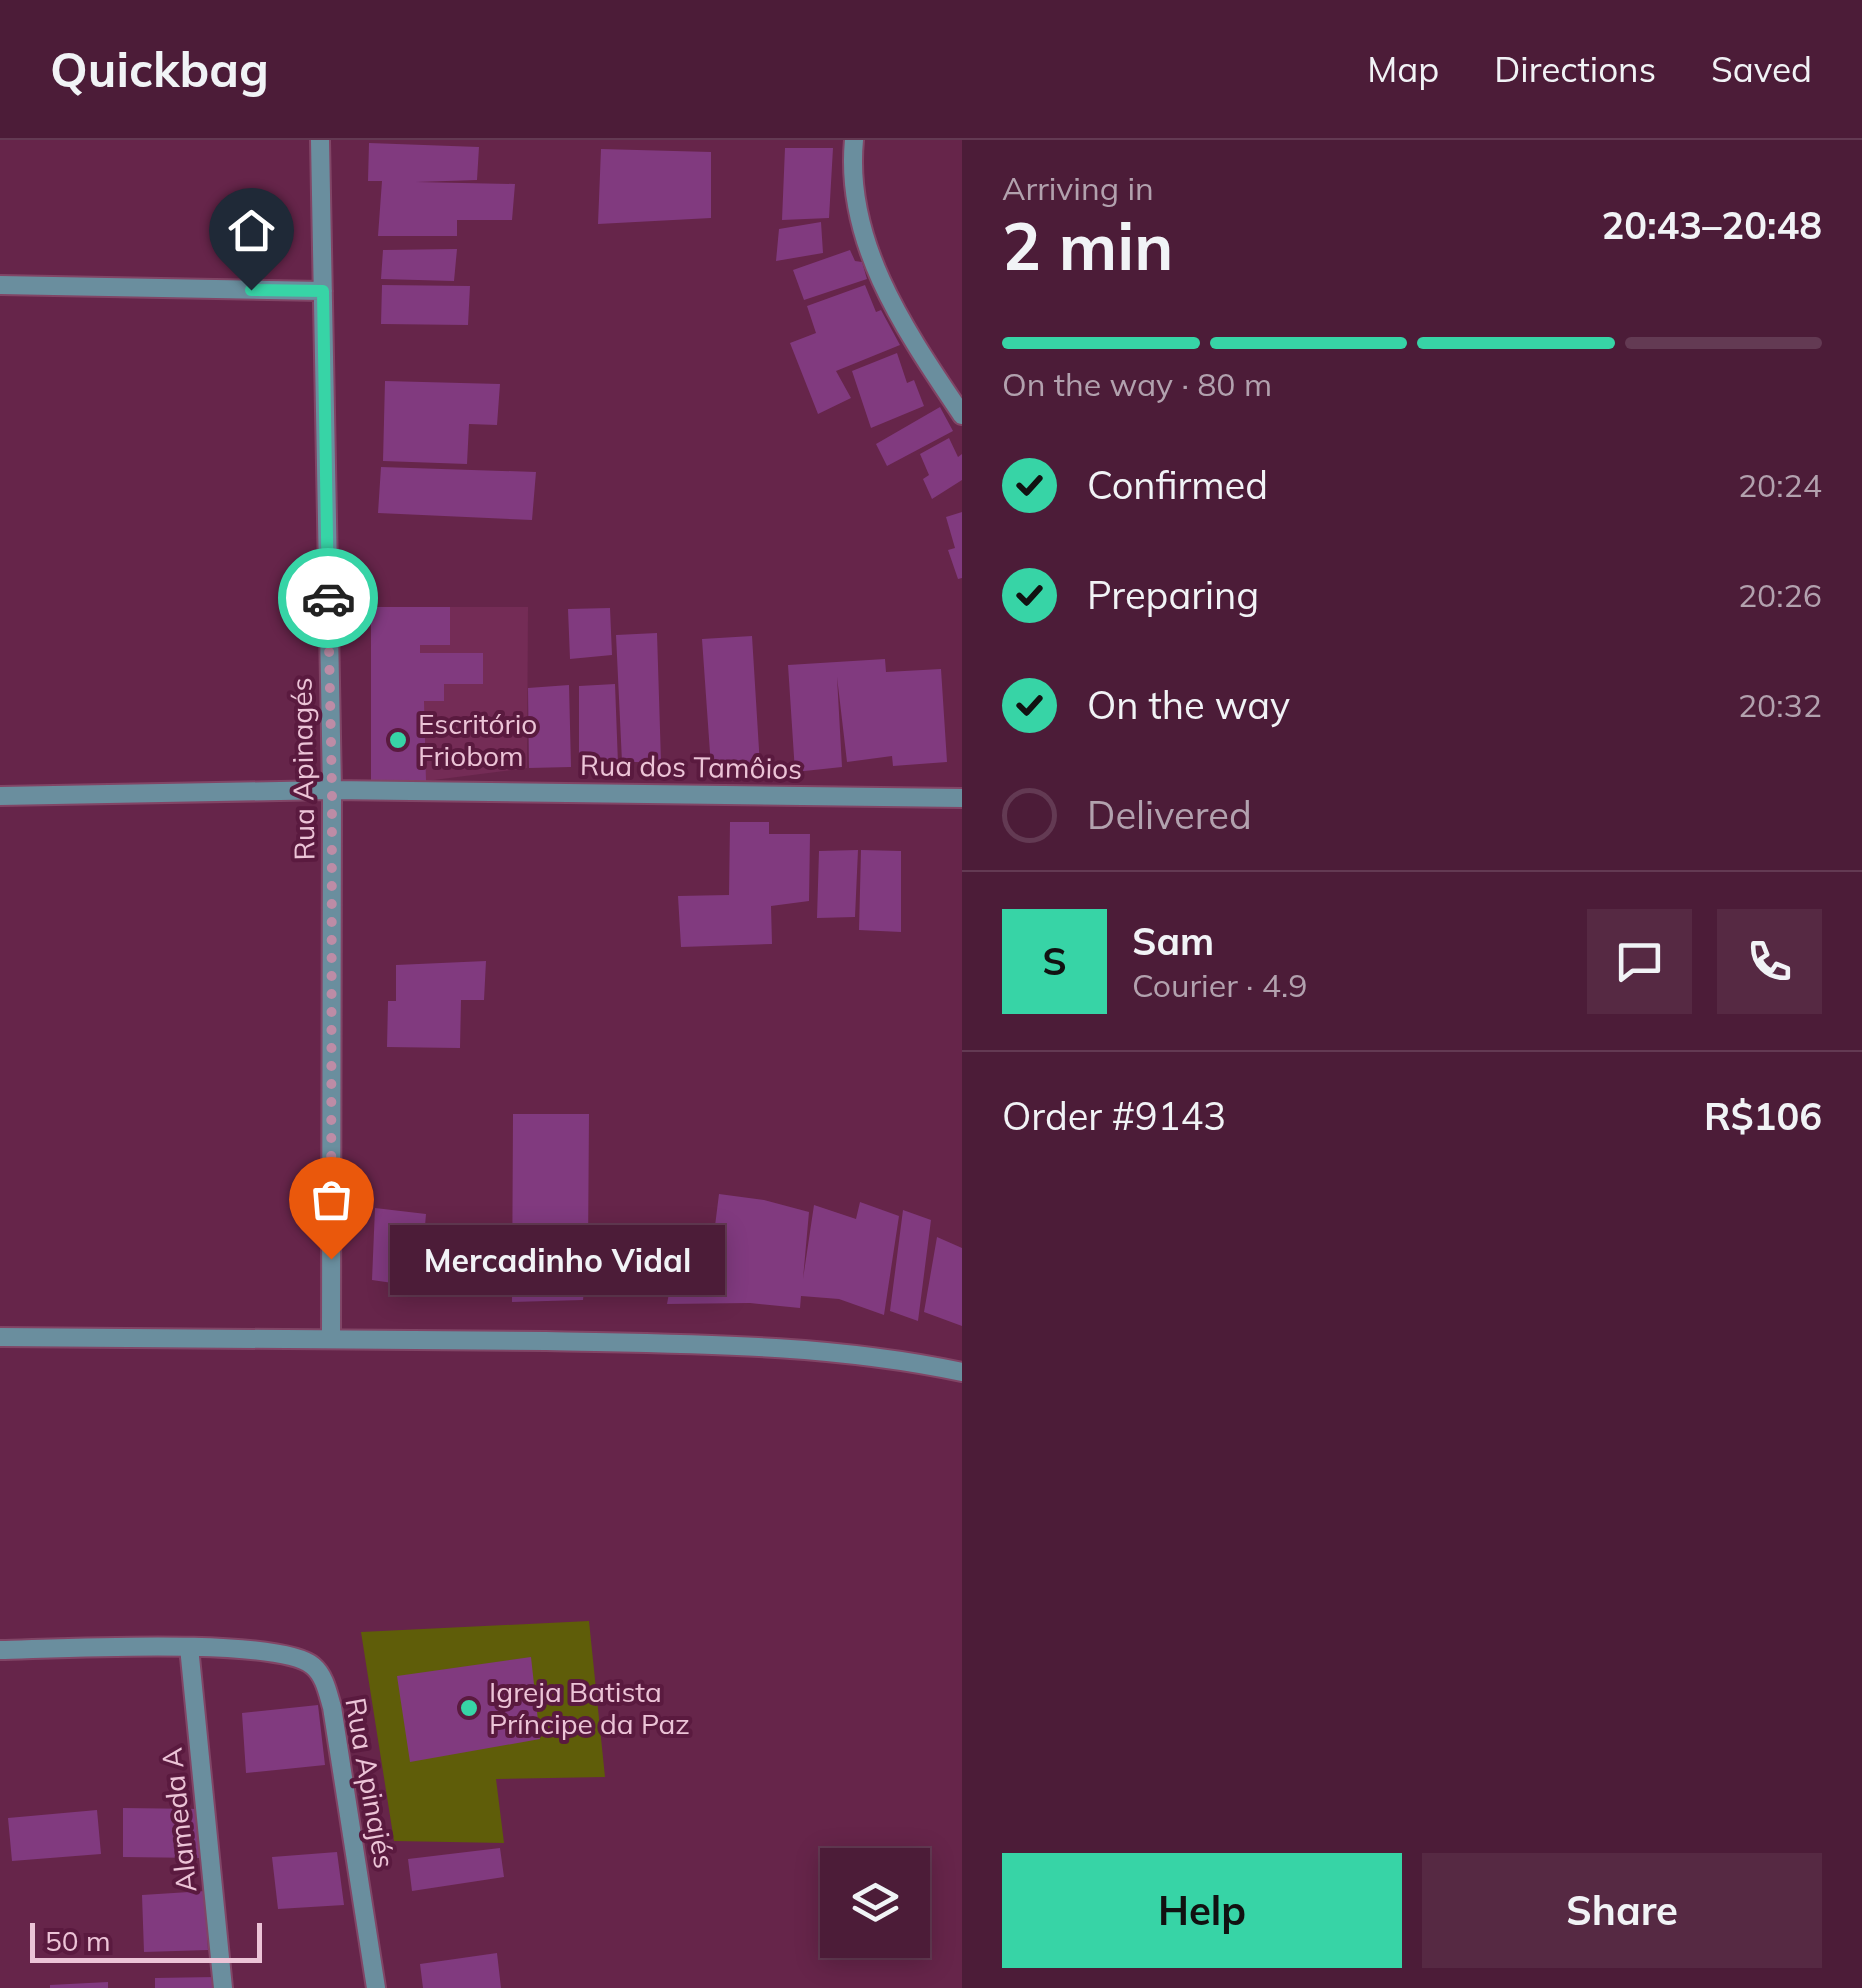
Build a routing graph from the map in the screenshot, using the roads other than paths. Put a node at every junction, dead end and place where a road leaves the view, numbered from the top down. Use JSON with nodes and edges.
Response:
{"nodes":[{"id":1,"x":320,"y":140,"type":"edge"},
{"id":2,"x":854,"y":140,"type":"edge"},
{"id":3,"x":0,"y":285,"type":"edge"},
{"id":4,"x":323,"y":291,"type":"junction"},
{"id":5,"x":962,"y":416,"type":"edge"},
{"id":6,"x":332,"y":790,"type":"junction"},
{"id":7,"x":0,"y":796,"type":"edge"},
{"id":8,"x":962,"y":798,"type":"edge"},
{"id":9,"x":0,"y":1337,"type":"edge"},
{"id":10,"x":331,"y":1337,"type":"junction"},
{"id":11,"x":962,"y":1372,"type":"edge"},
{"id":12,"x":189,"y":1646,"type":"junction"},
{"id":13,"x":0,"y":1650,"type":"edge"},
{"id":14,"x":223,"y":1988,"type":"edge"},
{"id":15,"x":376,"y":1988,"type":"edge"}],
"edges":[{"from":1,"to":4,"type":"street","name":"Rua Apinagés"},
{"from":2,"to":5,"type":"street"},
{"from":3,"to":4,"type":"street"},
{"from":4,"to":6,"type":"street","name":"Rua Apinagés"},
{"from":6,"to":7,"type":"street","name":"Rua dos Tamôios"},
{"from":6,"to":8,"type":"street","name":"Rua dos Tamôios"},
{"from":6,"to":10,"type":"street","name":"Rua Apinagés"},
{"from":9,"to":10,"type":"street"},
{"from":10,"to":11,"type":"street"},
{"from":12,"to":13,"type":"street","name":"Rua Apinajés"},
{"from":12,"to":14,"type":"street","name":"Alameda A"},
{"from":12,"to":15,"type":"street","name":"Rua Apinajés"}]}
